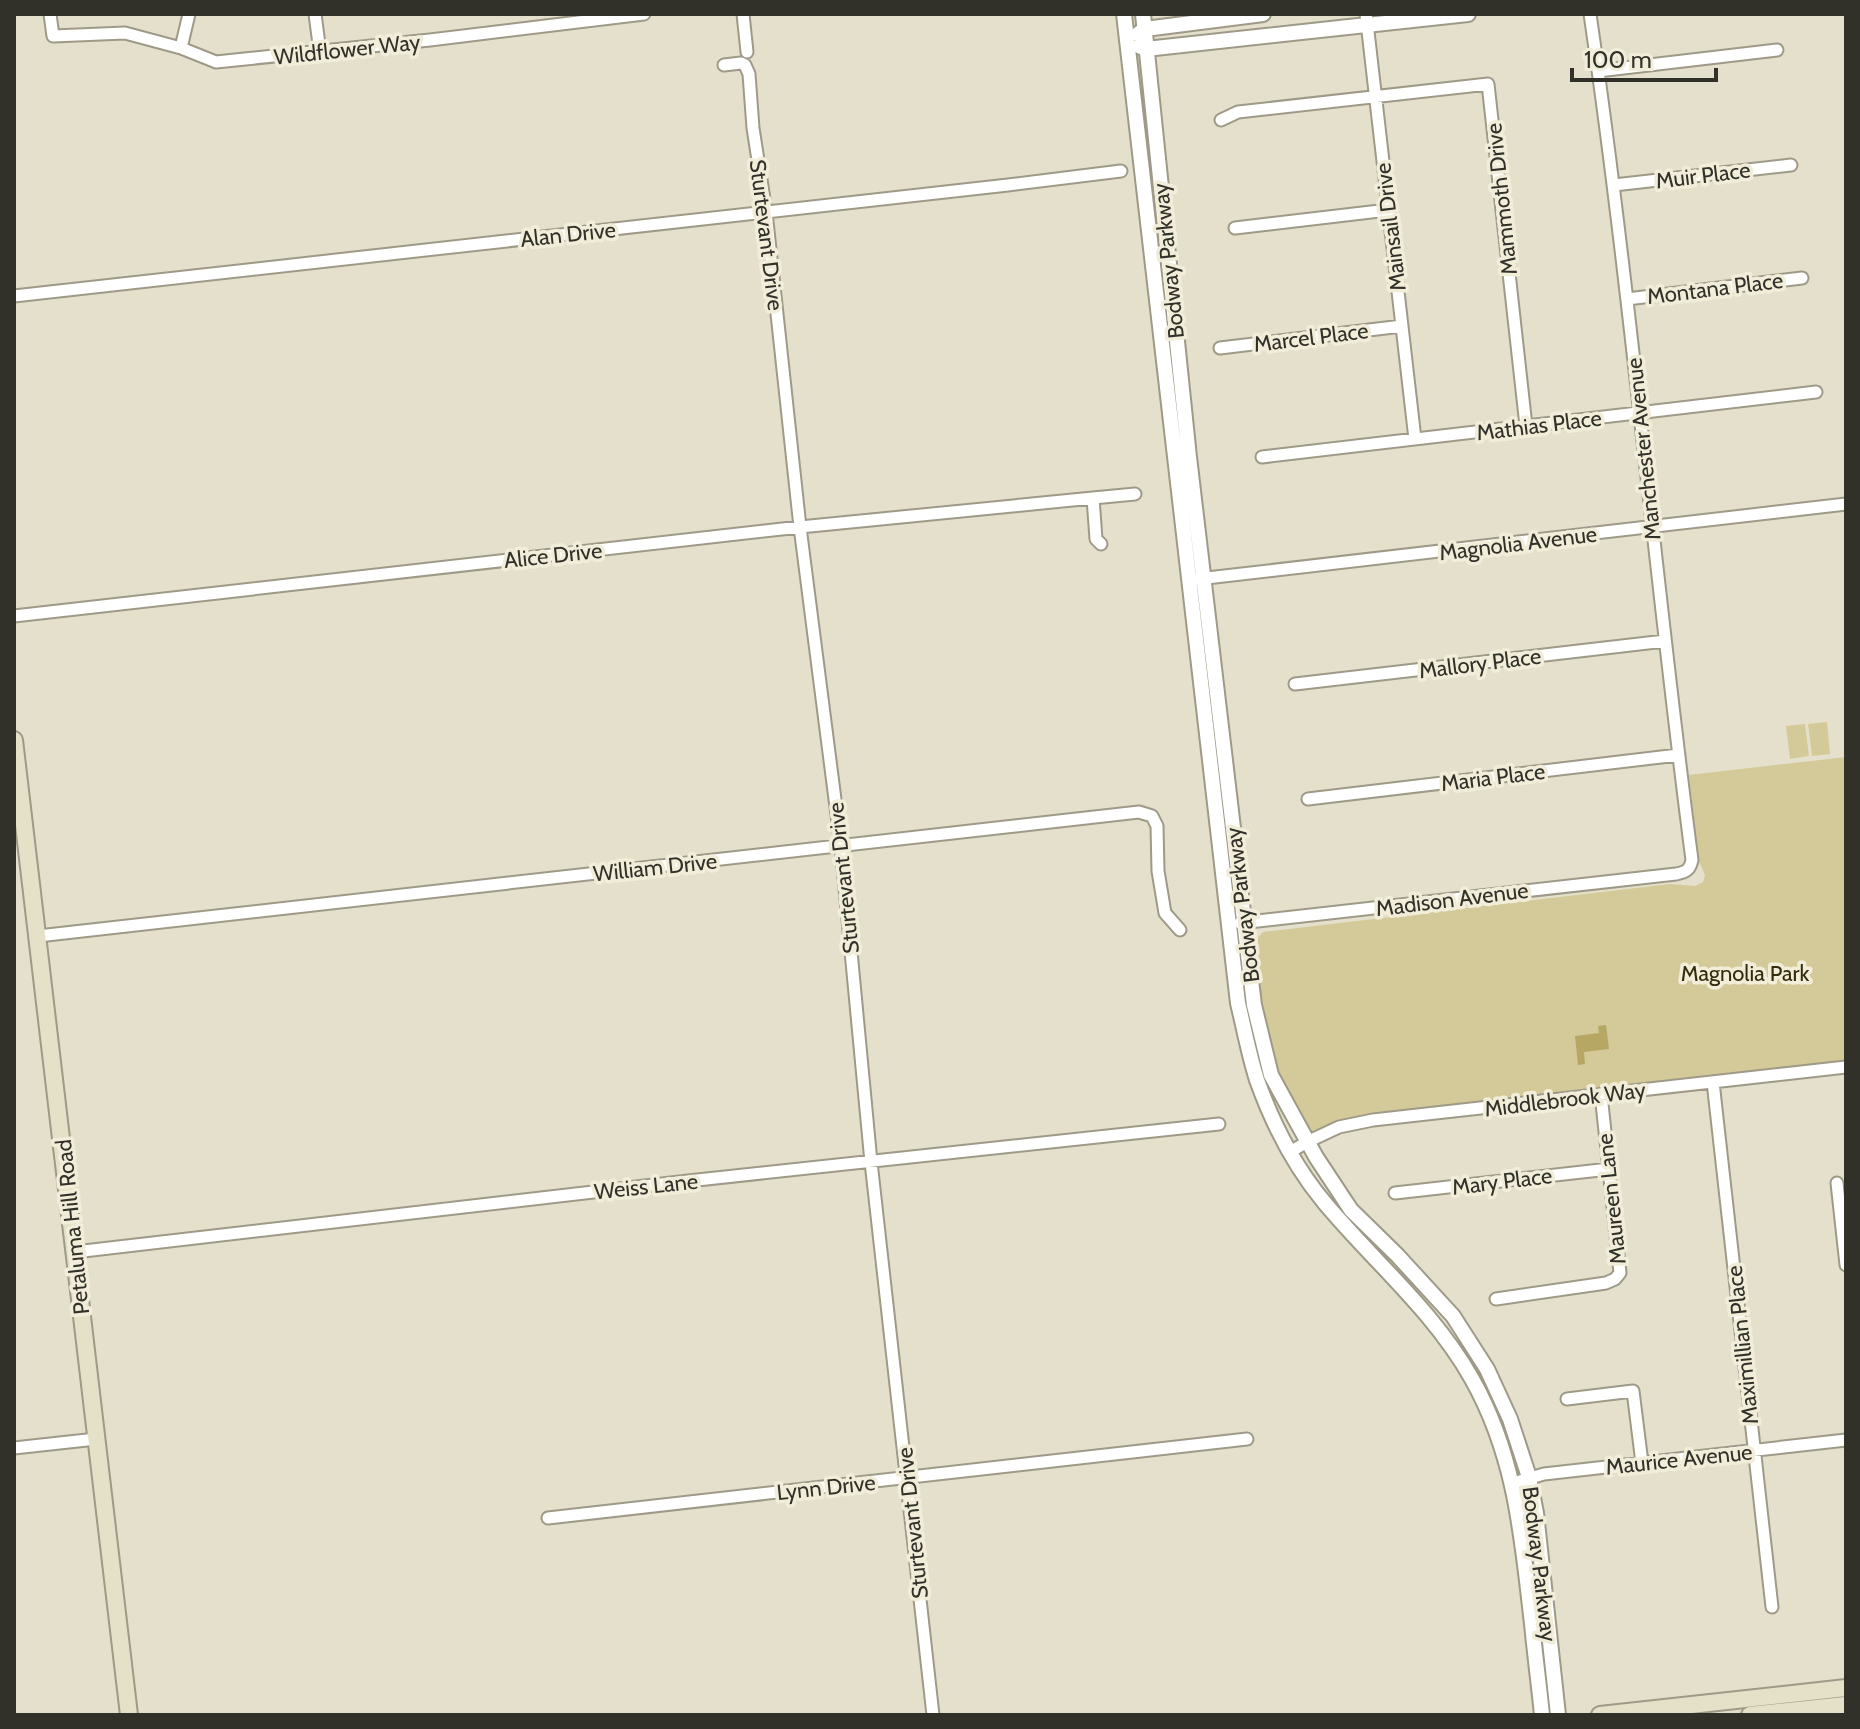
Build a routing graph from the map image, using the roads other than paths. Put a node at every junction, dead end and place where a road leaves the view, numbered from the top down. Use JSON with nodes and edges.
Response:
{"nodes":[{"id":1,"x":50,"y":14,"type":"edge"},
{"id":2,"x":189,"y":14,"type":"edge"},
{"id":3,"x":315,"y":14,"type":"edge"},
{"id":4,"x":637,"y":14,"type":"edge"},
{"id":5,"x":644,"y":14,"type":"edge"},
{"id":6,"x":743,"y":14,"type":"edge"},
{"id":7,"x":1124,"y":14,"type":"edge"},
{"id":8,"x":1263,"y":14,"type":"edge"},
{"id":9,"x":1468,"y":14,"type":"edge"},
{"id":10,"x":1590,"y":14,"type":"edge"},
{"id":11,"x":1366,"y":20,"type":"edge"},
{"id":12,"x":1144,"y":21,"type":"edge"},
{"id":13,"x":1128,"y":41,"type":"junction"},
{"id":14,"x":181,"y":48,"type":"junction"},
{"id":15,"x":1146,"y":49,"type":"junction"},
{"id":16,"x":1777,"y":50,"type":"dead end"},
{"id":17,"x":320,"y":52,"type":"junction"},
{"id":18,"x":747,"y":52,"type":"dead end"},
{"id":19,"x":724,"y":65,"type":"dead end"},
{"id":20,"x":1598,"y":71,"type":"junction"},
{"id":21,"x":1375,"y":96,"type":"junction"},
{"id":22,"x":1221,"y":120,"type":"dead end"},
{"id":23,"x":1791,"y":165,"type":"dead end"},
{"id":24,"x":1121,"y":171,"type":"dead end"},
{"id":25,"x":1614,"y":185,"type":"junction"},
{"id":26,"x":1388,"y":210,"type":"junction"},
{"id":27,"x":766,"y":212,"type":"junction"},
{"id":28,"x":1235,"y":228,"type":"dead end"},
{"id":29,"x":1802,"y":278,"type":"dead end"},
{"id":30,"x":14,"y":296,"type":"edge"},
{"id":31,"x":1627,"y":299,"type":"junction"},
{"id":32,"x":1402,"y":326,"type":"junction"},
{"id":33,"x":1220,"y":348,"type":"dead end"},
{"id":34,"x":1816,"y":392,"type":"dead end"},
{"id":35,"x":1639,"y":413,"type":"junction"},
{"id":36,"x":1526,"y":426,"type":"junction"},
{"id":37,"x":1415,"y":439,"type":"junction"},
{"id":38,"x":1262,"y":457,"type":"dead end"},
{"id":39,"x":1135,"y":494,"type":"dead end"},
{"id":40,"x":1093,"y":498,"type":"junction"},
{"id":41,"x":1846,"y":504,"type":"edge"},
{"id":42,"x":800,"y":527,"type":"junction"},
{"id":43,"x":1652,"y":527,"type":"junction"},
{"id":44,"x":1101,"y":544,"type":"dead end"},
{"id":45,"x":1197,"y":579,"type":"junction"},
{"id":46,"x":14,"y":616,"type":"edge"},
{"id":47,"x":1665,"y":641,"type":"junction"},
{"id":48,"x":1295,"y":684,"type":"dead end"},
{"id":49,"x":14,"y":740,"type":"edge"},
{"id":50,"x":1678,"y":755,"type":"junction"},
{"id":51,"x":1308,"y":799,"type":"dead end"},
{"id":52,"x":841,"y":846,"type":"junction"},
{"id":53,"x":1676,"y":874,"type":"joint"},
{"id":54,"x":1236,"y":924,"type":"junction"},
{"id":55,"x":1180,"y":930,"type":"dead end"},
{"id":56,"x":38,"y":936,"type":"junction"},
{"id":57,"x":1846,"y":1067,"type":"edge"},
{"id":58,"x":1713,"y":1082,"type":"junction"},
{"id":59,"x":1601,"y":1094,"type":"junction"},
{"id":60,"x":1219,"y":1124,"type":"dead end"},
{"id":61,"x":1307,"y":1142,"type":"junction"},
{"id":62,"x":1290,"y":1152,"type":"junction"},
{"id":63,"x":871,"y":1162,"type":"junction"},
{"id":64,"x":1609,"y":1169,"type":"junction"},
{"id":65,"x":1837,"y":1183,"type":"dead end"},
{"id":66,"x":1395,"y":1193,"type":"dead end"},
{"id":67,"x":75,"y":1252,"type":"junction"},
{"id":68,"x":1846,"y":1265,"type":"edge"},
{"id":69,"x":1496,"y":1299,"type":"dead end"},
{"id":70,"x":1567,"y":1399,"type":"dead end"},
{"id":71,"x":96,"y":1439,"type":"junction"},
{"id":72,"x":1247,"y":1439,"type":"dead end"},
{"id":73,"x":1846,"y":1440,"type":"edge"},
{"id":74,"x":14,"y":1448,"type":"edge"},
{"id":75,"x":1754,"y":1450,"type":"junction"},
{"id":76,"x":1642,"y":1463,"type":"junction"},
{"id":77,"x":1529,"y":1477,"type":"junction"},
{"id":78,"x":908,"y":1478,"type":"junction"},
{"id":79,"x":1513,"y":1483,"type":"junction"},
{"id":80,"x":548,"y":1518,"type":"dead end"},
{"id":81,"x":1772,"y":1607,"type":"dead end"},
{"id":82,"x":1846,"y":1688,"type":"edge"},
{"id":83,"x":1846,"y":1705,"type":"edge"},
{"id":84,"x":129,"y":1715,"type":"edge"},
{"id":85,"x":933,"y":1715,"type":"edge"},
{"id":86,"x":1542,"y":1715,"type":"edge"},
{"id":87,"x":1558,"y":1715,"type":"edge"},
{"id":88,"x":1600,"y":1715,"type":"edge"},
{"id":89,"x":1750,"y":1715,"type":"edge"}],
"edges":[{"from":1,"to":14,"type":"street","name":"Wildflower Way"},
{"from":2,"to":14,"type":"street"},
{"from":3,"to":17,"type":"street"},
{"from":4,"to":5,"type":"street","name":"Wildflower Way"},
{"from":4,"to":17,"type":"street","name":"Wildflower Way"},
{"from":6,"to":18,"type":"street"},
{"from":7,"to":13,"type":"street","name":"Bodway Parkway"},
{"from":8,"to":12,"type":"street"},
{"from":9,"to":11,"type":"street"},
{"from":10,"to":20,"type":"street","name":"Manchester Avenue"},
{"from":11,"to":15,"type":"street"},
{"from":11,"to":21,"type":"street","name":"Mainsail Drive"},
{"from":12,"to":13,"type":"street"},
{"from":12,"to":15,"type":"street","name":"Bodway Parkway"},
{"from":13,"to":15,"type":"street"},
{"from":13,"to":45,"type":"street","name":"Bodway Parkway"},
{"from":14,"to":17,"type":"street","name":"Wildflower Way"},
{"from":15,"to":45,"type":"street","name":"Bodway Parkway"},
{"from":16,"to":20,"type":"street"},
{"from":19,"to":27,"type":"street","name":"Sturtevant Drive"},
{"from":20,"to":25,"type":"street","name":"Manchester Avenue"},
{"from":21,"to":22,"type":"street"},
{"from":21,"to":26,"type":"street","name":"Mainsail Drive"},
{"from":21,"to":36,"type":"street","name":"Mammoth Drive"},
{"from":23,"to":25,"type":"street","name":"Muir Place"},
{"from":24,"to":27,"type":"street","name":"Alan Drive"},
{"from":25,"to":31,"type":"street","name":"Manchester Avenue"},
{"from":26,"to":28,"type":"street"},
{"from":26,"to":32,"type":"street","name":"Mainsail Drive"},
{"from":27,"to":30,"type":"street","name":"Alan Drive"},
{"from":27,"to":42,"type":"street","name":"Sturtevant Drive"},
{"from":29,"to":31,"type":"street","name":"Montana Place"},
{"from":31,"to":35,"type":"street","name":"Manchester Avenue"},
{"from":32,"to":33,"type":"street","name":"Marcel Place"},
{"from":32,"to":37,"type":"street","name":"Mainsail Drive"},
{"from":34,"to":35,"type":"street","name":"Mathias Place"},
{"from":35,"to":36,"type":"street","name":"Mathias Place"},
{"from":35,"to":43,"type":"street","name":"Manchester Avenue"},
{"from":36,"to":37,"type":"street","name":"Mathias Place"},
{"from":37,"to":38,"type":"street","name":"Mathias Place"},
{"from":39,"to":40,"type":"street","name":"Alice Drive"},
{"from":40,"to":42,"type":"street","name":"Alice Drive"},
{"from":40,"to":44,"type":"street"},
{"from":41,"to":43,"type":"street","name":"Magnolia Avenue"},
{"from":42,"to":46,"type":"street","name":"Alice Drive"},
{"from":42,"to":52,"type":"street","name":"Sturtevant Drive"},
{"from":43,"to":45,"type":"street","name":"Magnolia Avenue"},
{"from":43,"to":47,"type":"street","name":"Manchester Avenue"},
{"from":45,"to":54,"type":"street","name":"Bodway Parkway"},
{"from":47,"to":48,"type":"street","name":"Mallory Place"},
{"from":47,"to":50,"type":"street","name":"Manchester Avenue"},
{"from":49,"to":56,"type":"main road","name":"Petaluma Hill Road"},
{"from":50,"to":51,"type":"street","name":"Maria Place"},
{"from":50,"to":53,"type":"street","name":"Manchester Avenue"},
{"from":52,"to":55,"type":"street","name":"William Drive"},
{"from":52,"to":56,"type":"street","name":"William Drive"},
{"from":52,"to":63,"type":"street","name":"Sturtevant Drive"},
{"from":53,"to":54,"type":"street","name":"Madison Avenue"},
{"from":54,"to":61,"type":"street","name":"Bodway Parkway"},
{"from":54,"to":62,"type":"street","name":"Bodway Parkway"},
{"from":56,"to":67,"type":"main road","name":"Petaluma Hill Road"},
{"from":57,"to":58,"type":"street","name":"Middlebrook Way"},
{"from":58,"to":59,"type":"street","name":"Middlebrook Way"},
{"from":58,"to":75,"type":"street","name":"Maximillian Place"},
{"from":59,"to":61,"type":"street","name":"Middlebrook Way"},
{"from":59,"to":64,"type":"street","name":"Maureen Lane"},
{"from":60,"to":63,"type":"street","name":"Weiss Lane"},
{"from":61,"to":62,"type":"street","name":"Middlebrook Way"},
{"from":61,"to":77,"type":"street","name":"Bodway Parkway"},
{"from":62,"to":79,"type":"street","name":"Bodway Parkway"},
{"from":63,"to":67,"type":"street","name":"Weiss Lane"},
{"from":63,"to":78,"type":"street","name":"Sturtevant Drive"},
{"from":64,"to":66,"type":"street","name":"Mary Place"},
{"from":64,"to":69,"type":"street","name":"Maureen Lane"},
{"from":65,"to":68,"type":"street"},
{"from":67,"to":71,"type":"main road","name":"Petaluma Hill Road"},
{"from":70,"to":76,"type":"street"},
{"from":71,"to":74,"type":"street"},
{"from":71,"to":84,"type":"main road","name":"Petaluma Hill Road"},
{"from":72,"to":78,"type":"street","name":"Lynn Drive"},
{"from":73,"to":75,"type":"street","name":"Maurice Avenue"},
{"from":75,"to":76,"type":"street","name":"Maurice Avenue"},
{"from":75,"to":81,"type":"street","name":"Maximillian Place"},
{"from":76,"to":77,"type":"street","name":"Maurice Avenue"},
{"from":77,"to":79,"type":"street","name":"Maurice Avenue"},
{"from":77,"to":87,"type":"street","name":"Bodway Parkway"},
{"from":78,"to":80,"type":"street","name":"Lynn Drive"},
{"from":78,"to":85,"type":"street","name":"Sturtevant Drive"},
{"from":79,"to":86,"type":"street","name":"Bodway Parkway"},
{"from":82,"to":88,"type":"main road"},
{"from":83,"to":89,"type":"main road"}]}
